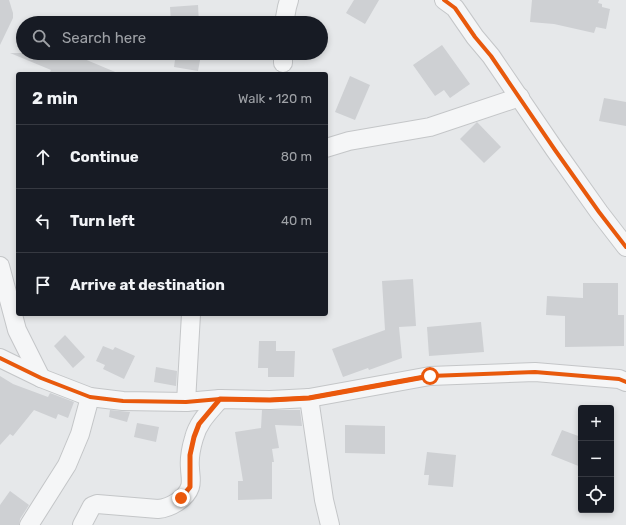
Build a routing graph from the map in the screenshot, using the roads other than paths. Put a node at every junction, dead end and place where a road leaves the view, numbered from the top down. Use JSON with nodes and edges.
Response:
{"nodes":[{"id":1,"x":289,"y":0,"type":"edge"},
{"id":2,"x":444,"y":0,"type":"edge"},
{"id":3,"x":286,"y":16,"type":"edge"},
{"id":4,"x":520,"y":97,"type":"junction"},
{"id":5,"x":328,"y":147,"type":"edge"},
{"id":6,"x":626,"y":247,"type":"edge"},
{"id":7,"x":0,"y":266,"type":"edge"},
{"id":8,"x":191,"y":316,"type":"edge"},
{"id":9,"x":0,"y":358,"type":"edge"},
{"id":10,"x":41,"y":378,"type":"junction"},
{"id":11,"x":626,"y":382,"type":"edge"},
{"id":12,"x":90,"y":397,"type":"junction"},
{"id":13,"x":309,"y":398,"type":"junction"},
{"id":14,"x":220,"y":399,"type":"junction"},
{"id":15,"x":186,"y":402,"type":"junction"},
{"id":16,"x":29,"y":525,"type":"edge"},
{"id":17,"x":82,"y":525,"type":"edge"},
{"id":18,"x":330,"y":525,"type":"edge"}],
"edges":[{"from":1,"to":3,"type":"street"},
{"from":2,"to":4,"type":"street"},
{"from":4,"to":5,"type":"street"},
{"from":4,"to":6,"type":"street"},
{"from":7,"to":10,"type":"street"},
{"from":8,"to":15,"type":"street"},
{"from":9,"to":10,"type":"street"},
{"from":10,"to":12,"type":"street"},
{"from":11,"to":13,"type":"street"},
{"from":12,"to":15,"type":"street"},
{"from":12,"to":16,"type":"street"},
{"from":13,"to":14,"type":"street"},
{"from":13,"to":18,"type":"street"},
{"from":14,"to":15,"type":"street"},
{"from":14,"to":17,"type":"street"}]}
